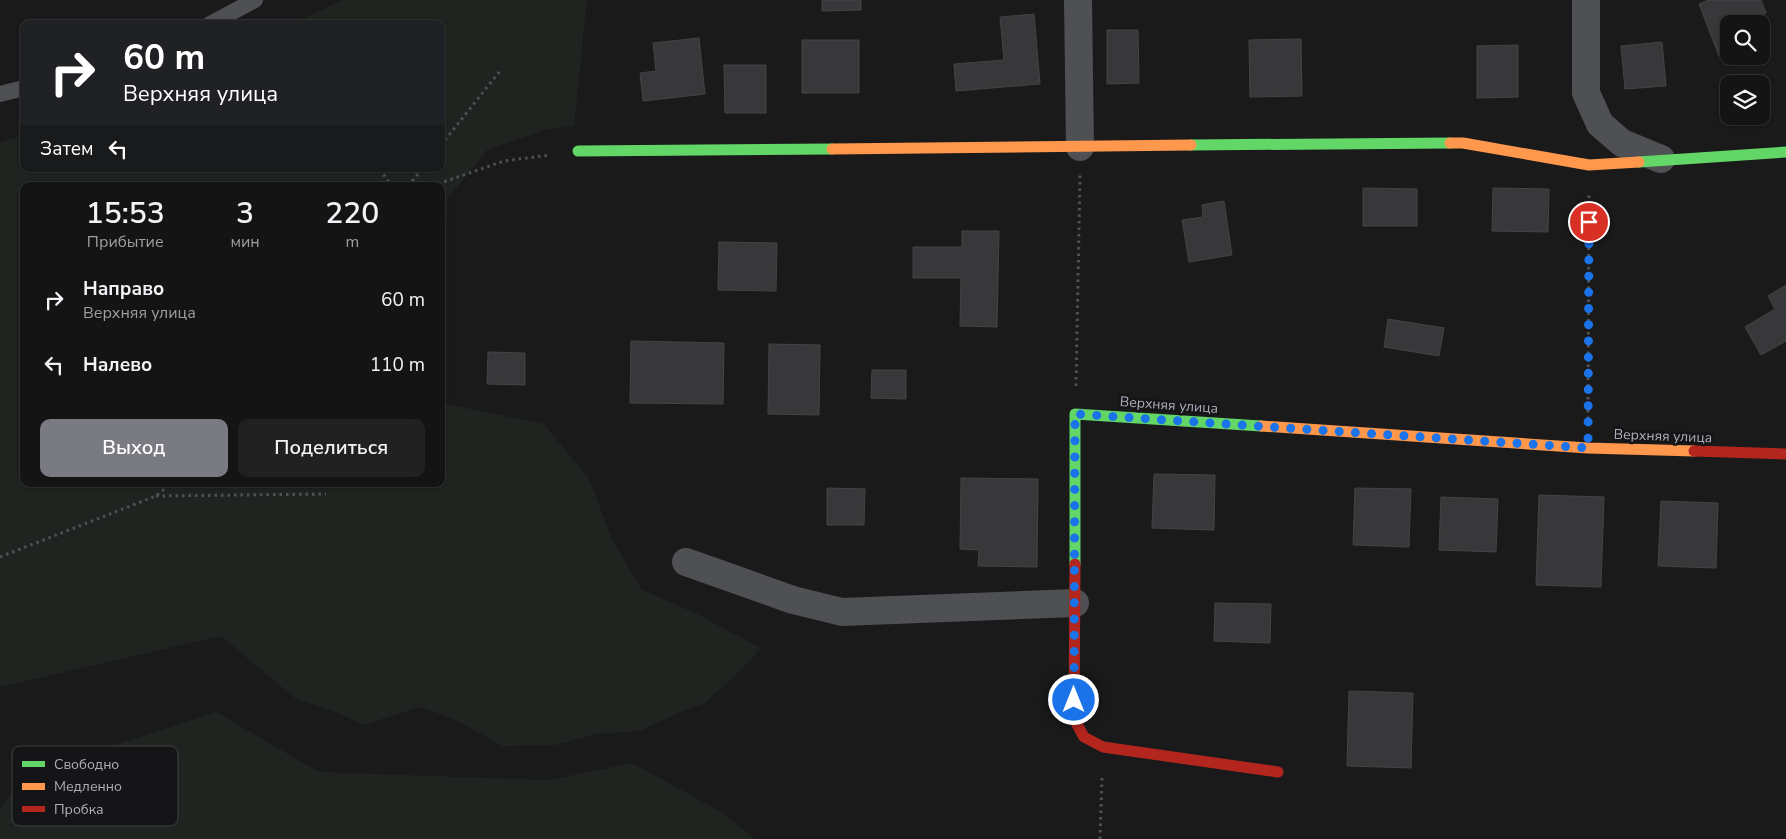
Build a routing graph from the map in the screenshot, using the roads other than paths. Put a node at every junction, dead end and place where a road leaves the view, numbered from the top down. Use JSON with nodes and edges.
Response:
{"nodes":[{"id":1,"x":255,"y":0,"type":"edge"},
{"id":2,"x":1078,"y":0,"type":"edge"},
{"id":3,"x":1586,"y":0,"type":"edge"},
{"id":4,"x":218,"y":20,"type":"edge"},
{"id":5,"x":20,"y":89,"type":"edge"},
{"id":6,"x":0,"y":94,"type":"edge"},
{"id":7,"x":1080,"y":147,"type":"junction"},
{"id":8,"x":578,"y":151,"type":"road end"},
{"id":9,"x":1786,"y":152,"type":"edge"},
{"id":10,"x":1661,"y":160,"type":"junction"},
{"id":11,"x":1786,"y":454,"type":"edge"},
{"id":12,"x":686,"y":562,"type":"dead end"},
{"id":13,"x":1075,"y":603,"type":"junction"},
{"id":14,"x":1278,"y":772,"type":"dead end"}],
"edges":[{"from":1,"to":4,"type":"lane"},
{"from":2,"to":7,"type":"street"},
{"from":3,"to":10,"type":"street"},
{"from":5,"to":6,"type":"lane"},
{"from":7,"to":8,"type":"street"},
{"from":7,"to":10,"type":"street"},
{"from":9,"to":10,"type":"street"},
{"from":11,"to":13,"type":"street","name":"Верхняя улица"},
{"from":12,"to":13,"type":"street"},
{"from":13,"to":14,"type":"street"}]}
